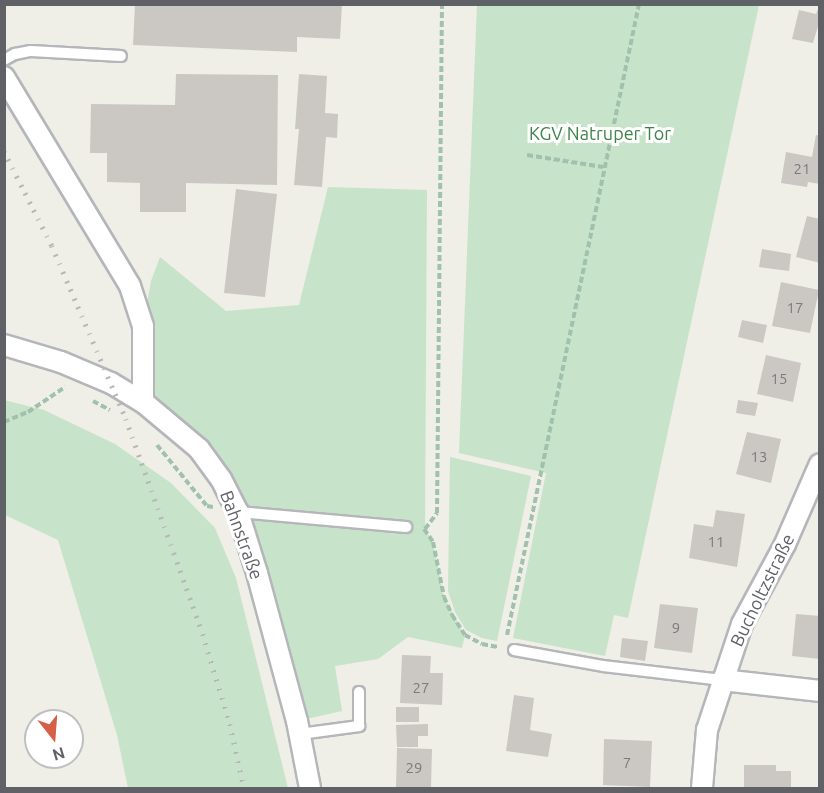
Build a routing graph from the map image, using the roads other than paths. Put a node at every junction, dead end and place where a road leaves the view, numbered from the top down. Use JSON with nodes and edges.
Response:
{"nodes":[{"id":1,"x":121,"y":56,"type":"dead end"},
{"id":2,"x":4,"y":60,"type":"edge"},
{"id":3,"x":4,"y":77,"type":"edge"},
{"id":4,"x":4,"y":345,"type":"edge"},
{"id":5,"x":143,"y":402,"type":"junction"},
{"id":6,"x":819,"y":464,"type":"edge"},
{"id":7,"x":238,"y":512,"type":"junction"},
{"id":8,"x":406,"y":527,"type":"dead end"},
{"id":9,"x":509,"y":649,"type":"road end"},
{"id":10,"x":722,"y":680,"type":"junction"},
{"id":11,"x":819,"y":691,"type":"edge"},
{"id":12,"x":359,"y":692,"type":"dead end"},
{"id":13,"x":300,"y":734,"type":"junction"},
{"id":14,"x":310,"y":789,"type":"edge"},
{"id":15,"x":702,"y":789,"type":"edge"}],
"edges":[{"from":1,"to":2,"type":"lane"},
{"from":3,"to":5,"type":"street"},
{"from":4,"to":5,"type":"street","name":"Bahnstraße"},
{"from":5,"to":7,"type":"street","name":"Bahnstraße"},
{"from":6,"to":10,"type":"street","name":"Bucholtzstraße"},
{"from":7,"to":8,"type":"lane"},
{"from":7,"to":13,"type":"street","name":"Bahnstraße"},
{"from":9,"to":10,"type":"lane"},
{"from":10,"to":11,"type":"street"},
{"from":10,"to":15,"type":"street","name":"Bucholtzstraße"},
{"from":12,"to":13,"type":"lane"},
{"from":13,"to":14,"type":"street","name":"Bahnstraße"}]}
